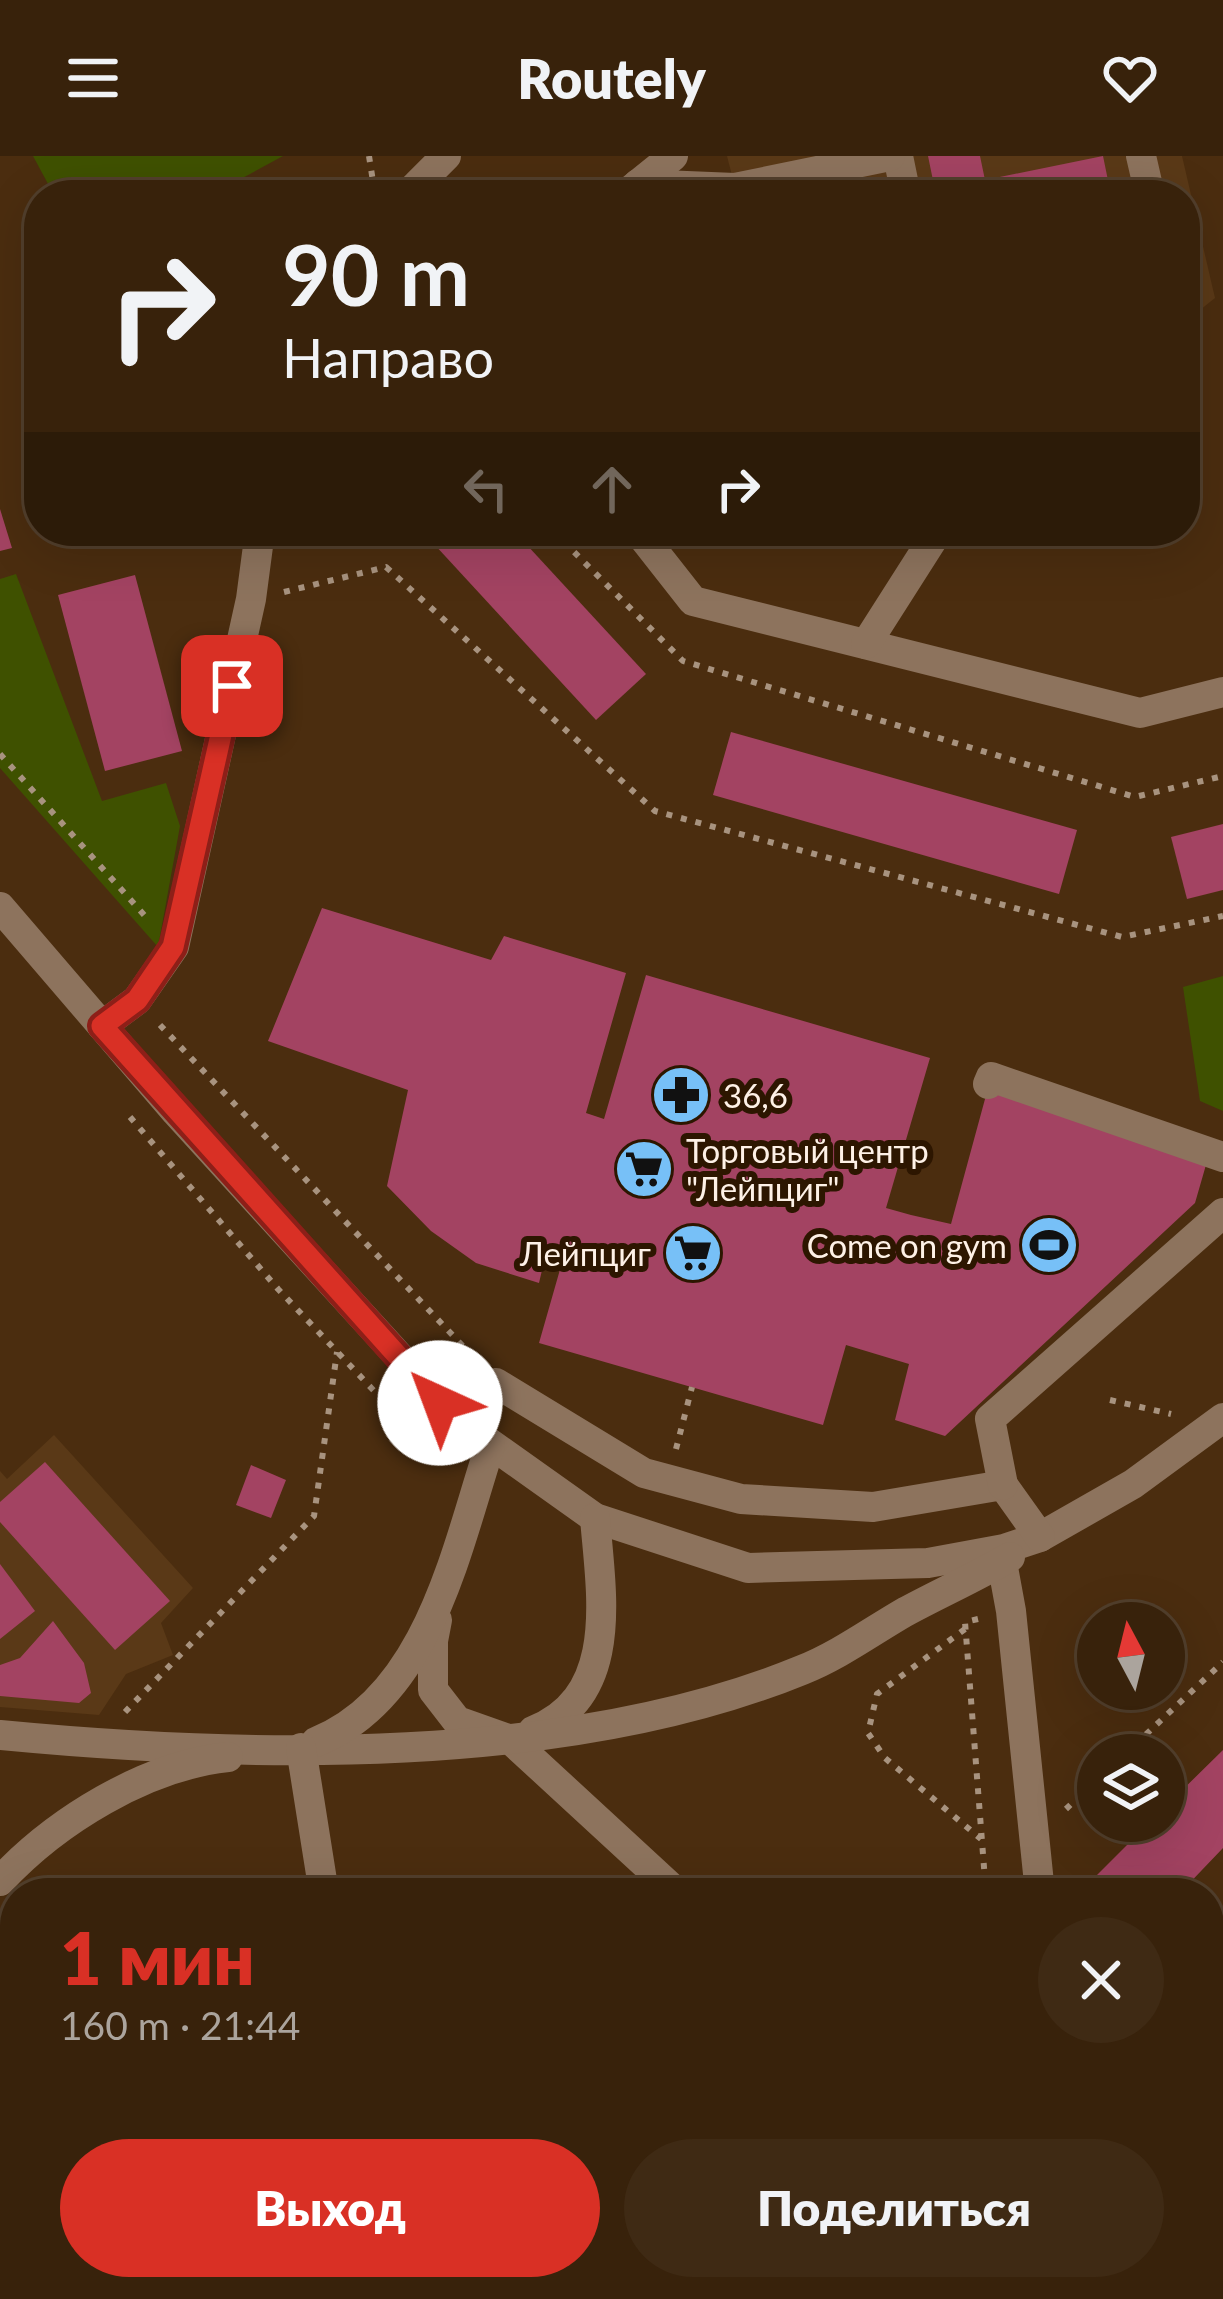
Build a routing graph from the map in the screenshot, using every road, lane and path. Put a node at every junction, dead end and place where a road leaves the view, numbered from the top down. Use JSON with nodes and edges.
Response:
{"nodes":[{"id":1,"x":446,"y":156,"type":"edge"},
{"id":2,"x":673,"y":156,"type":"edge"},
{"id":3,"x":894,"y":156,"type":"edge"},
{"id":4,"x":422,"y":180,"type":"edge"},
{"id":5,"x":642,"y":180,"type":"edge"},
{"id":6,"x":775,"y":180,"type":"edge"},
{"id":7,"x":258,"y":546,"type":"edge"},
{"id":8,"x":568,"y":546,"type":"edge"},
{"id":9,"x":650,"y":546,"type":"edge"},
{"id":10,"x":928,"y":546,"type":"edge"},
{"id":11,"x":251,"y":599,"type":"junction"},
{"id":12,"x":866,"y":644,"type":"junction"},
{"id":13,"x":1223,"y":692,"type":"edge"},
{"id":14,"x":0,"y":754,"type":"edge"},
{"id":15,"x":1223,"y":776,"type":"edge"},
{"id":16,"x":0,"y":907,"type":"edge"},
{"id":17,"x":1223,"y":916,"type":"edge"},
{"id":18,"x":173,"y":947,"type":"junction"},
{"id":19,"x":137,"y":1000,"type":"junction"},
{"id":20,"x":102,"y":1026,"type":"junction"},
{"id":21,"x":988,"y":1084,"type":"dead end"},
{"id":22,"x":130,"y":1118,"type":"dead end"},
{"id":23,"x":1223,"y":1157,"type":"edge"},
{"id":24,"x":1223,"y":1213,"type":"edge"},
{"id":25,"x":338,"y":1352,"type":"junction"},
{"id":26,"x":496,"y":1383,"type":"junction"},
{"id":27,"x":692,"y":1387,"type":"dead end"},
{"id":28,"x":1110,"y":1400,"type":"dead end"},
{"id":29,"x":393,"y":1411,"type":"dead end"},
{"id":30,"x":457,"y":1420,"type":"junction"},
{"id":31,"x":1220,"y":1421,"type":"edge"},
{"id":32,"x":490,"y":1446,"type":"junction"},
{"id":33,"x":676,"y":1449,"type":"dead end"},
{"id":34,"x":1003,"y":1485,"type":"junction"},
{"id":35,"x":1077,"y":1516,"type":"junction"},
{"id":36,"x":596,"y":1518,"type":"junction"},
{"id":37,"x":1040,"y":1537,"type":"junction"},
{"id":38,"x":1002,"y":1562,"type":"junction"},
{"id":39,"x":446,"y":1580,"type":"junction"},
{"id":40,"x":1011,"y":1612,"type":"junction"},
{"id":41,"x":965,"y":1629,"type":"junction"},
{"id":42,"x":1223,"y":1662,"type":"edge"},
{"id":43,"x":116,"y":1721,"type":"dead end"},
{"id":44,"x":1146,"y":1734,"type":"edge"},
{"id":45,"x":0,"y":1735,"type":"edge"},
{"id":46,"x":511,"y":1740,"type":"junction"},
{"id":47,"x":301,"y":1748,"type":"junction"},
{"id":48,"x":981,"y":1839,"type":"junction"},
{"id":49,"x":2,"y":1878,"type":"edge"},
{"id":50,"x":322,"y":1878,"type":"edge"},
{"id":51,"x":661,"y":1878,"type":"edge"},
{"id":52,"x":985,"y":1878,"type":"edge"},
{"id":53,"x":1038,"y":1878,"type":"edge"}],
"edges":[{"from":1,"to":4,"type":"street"},
{"from":2,"to":5,"type":"street"},
{"from":3,"to":6,"type":"street"},
{"from":7,"to":11,"type":"street"},
{"from":8,"to":15,"type":"path"},
{"from":9,"to":12,"type":"street"},
{"from":10,"to":12,"type":"street"},
{"from":11,"to":17,"type":"path"},
{"from":11,"to":18,"type":"street"},
{"from":12,"to":13,"type":"street"},
{"from":14,"to":18,"type":"path"},
{"from":16,"to":20,"type":"street"},
{"from":18,"to":19,"type":"street"},
{"from":19,"to":20,"type":"street"},
{"from":19,"to":26,"type":"path"},
{"from":20,"to":30,"type":"street"},
{"from":21,"to":23,"type":"street"},
{"from":22,"to":25,"type":"path"},
{"from":24,"to":34,"type":"street"},
{"from":25,"to":29,"type":"path"},
{"from":25,"to":43,"type":"path"},
{"from":26,"to":30,"type":"street"},
{"from":26,"to":34,"type":"street"},
{"from":27,"to":33,"type":"path"},
{"from":28,"to":31,"type":"path"},
{"from":30,"to":32,"type":"street"},
{"from":31,"to":35,"type":"street"},
{"from":32,"to":36,"type":"street"},
{"from":32,"to":39,"type":"street"},
{"from":34,"to":37,"type":"street"},
{"from":35,"to":37,"type":"street"},
{"from":35,"to":38,"type":"street"},
{"from":36,"to":37,"type":"street"},
{"from":36,"to":46,"type":"street"},
{"from":38,"to":40,"type":"street"},
{"from":38,"to":46,"type":"street"},
{"from":39,"to":46,"type":"street"},
{"from":39,"to":47,"type":"street"},
{"from":40,"to":41,"type":"path"},
{"from":40,"to":53,"type":"street"},
{"from":41,"to":48,"type":"path"},
{"from":41,"to":48,"type":"path"},
{"from":42,"to":44,"type":"path"},
{"from":45,"to":47,"type":"street"},
{"from":46,"to":47,"type":"street"},
{"from":46,"to":51,"type":"street"},
{"from":47,"to":49,"type":"street"},
{"from":47,"to":50,"type":"street"},
{"from":48,"to":52,"type":"path"}]}
